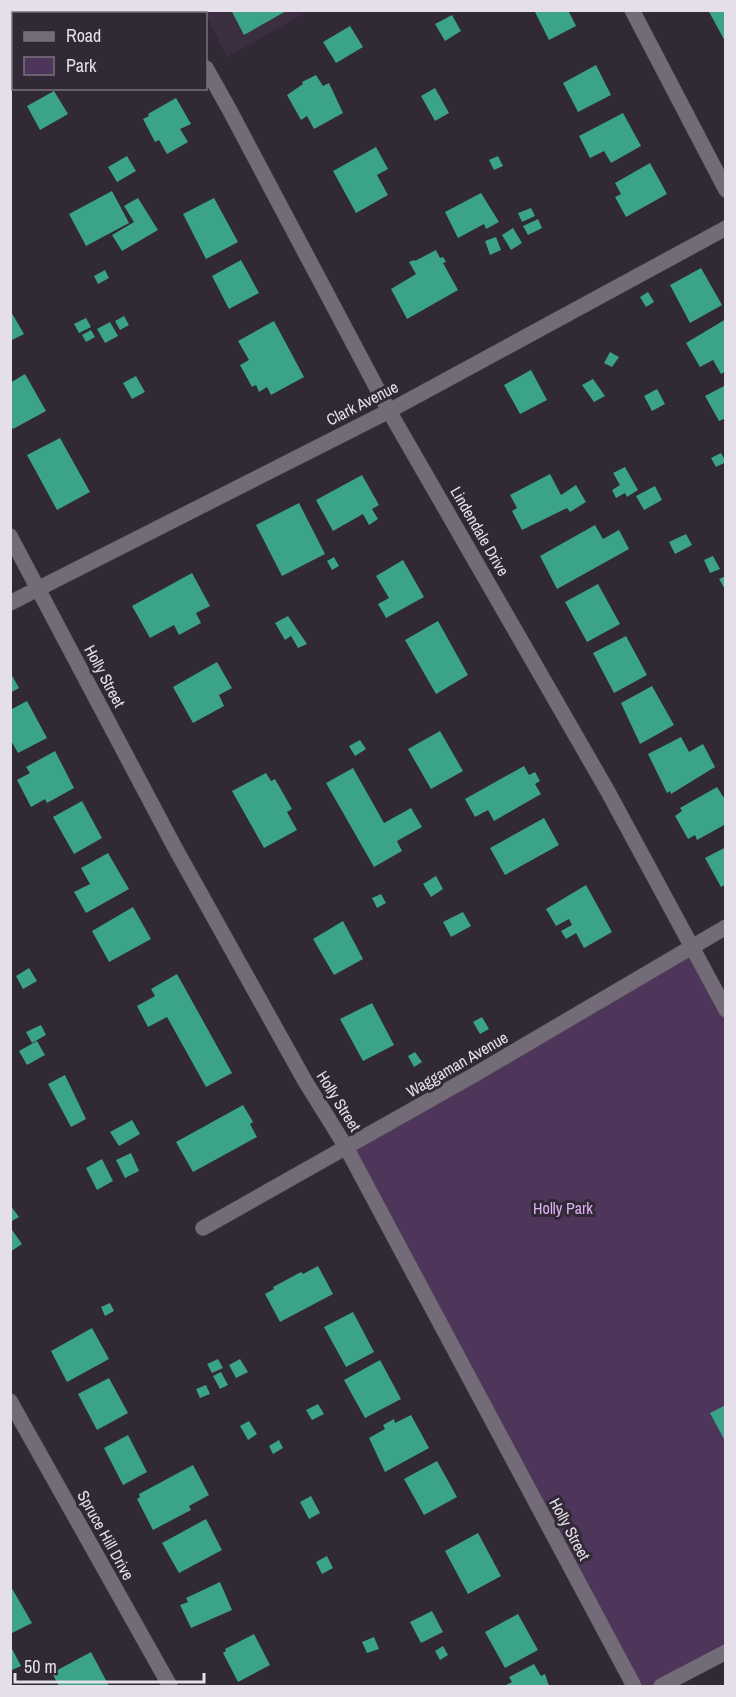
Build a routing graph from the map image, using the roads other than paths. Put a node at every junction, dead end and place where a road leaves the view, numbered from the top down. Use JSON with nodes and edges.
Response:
{"nodes":[{"id":1,"x":632,"y":10,"type":"edge"},
{"id":2,"x":207,"y":70,"type":"edge"},
{"id":3,"x":726,"y":190,"type":"edge"},
{"id":4,"x":726,"y":228,"type":"edge"},
{"id":5,"x":389,"y":411,"type":"junction"},
{"id":6,"x":10,"y":536,"type":"edge"},
{"id":7,"x":38,"y":588,"type":"junction"},
{"id":8,"x":10,"y":603,"type":"edge"},
{"id":9,"x":726,"y":927,"type":"edge"},
{"id":10,"x":691,"y":946,"type":"junction"},
{"id":11,"x":726,"y":1010,"type":"edge"},
{"id":12,"x":346,"y":1147,"type":"junction"},
{"id":13,"x":203,"y":1228,"type":"dead end"},
{"id":14,"x":10,"y":1401,"type":"edge"},
{"id":15,"x":726,"y":1653,"type":"edge"},
{"id":16,"x":170,"y":1686,"type":"edge"},
{"id":17,"x":633,"y":1686,"type":"edge"},
{"id":18,"x":661,"y":1686,"type":"edge"}],
"edges":[{"from":1,"to":3,"type":"street"},
{"from":2,"to":5,"type":"street","name":"Lindendale Drive"},
{"from":4,"to":5,"type":"street","name":"Clark Avenue"},
{"from":5,"to":7,"type":"street","name":"Clark Avenue"},
{"from":5,"to":10,"type":"street","name":"Lindendale Drive"},
{"from":6,"to":7,"type":"street","name":"Holly Street"},
{"from":7,"to":8,"type":"street","name":"Clark Avenue"},
{"from":7,"to":12,"type":"street","name":"Holly Street"},
{"from":9,"to":10,"type":"street","name":"Waggaman Avenue"},
{"from":10,"to":11,"type":"street","name":"Lindendale Drive"},
{"from":10,"to":12,"type":"street","name":"Waggaman Avenue"},
{"from":12,"to":13,"type":"street","name":"Waggaman Avenue"},
{"from":12,"to":17,"type":"street","name":"Holly Street"},
{"from":14,"to":16,"type":"street","name":"Spruce Hill Drive"},
{"from":15,"to":18,"type":"street"}]}
